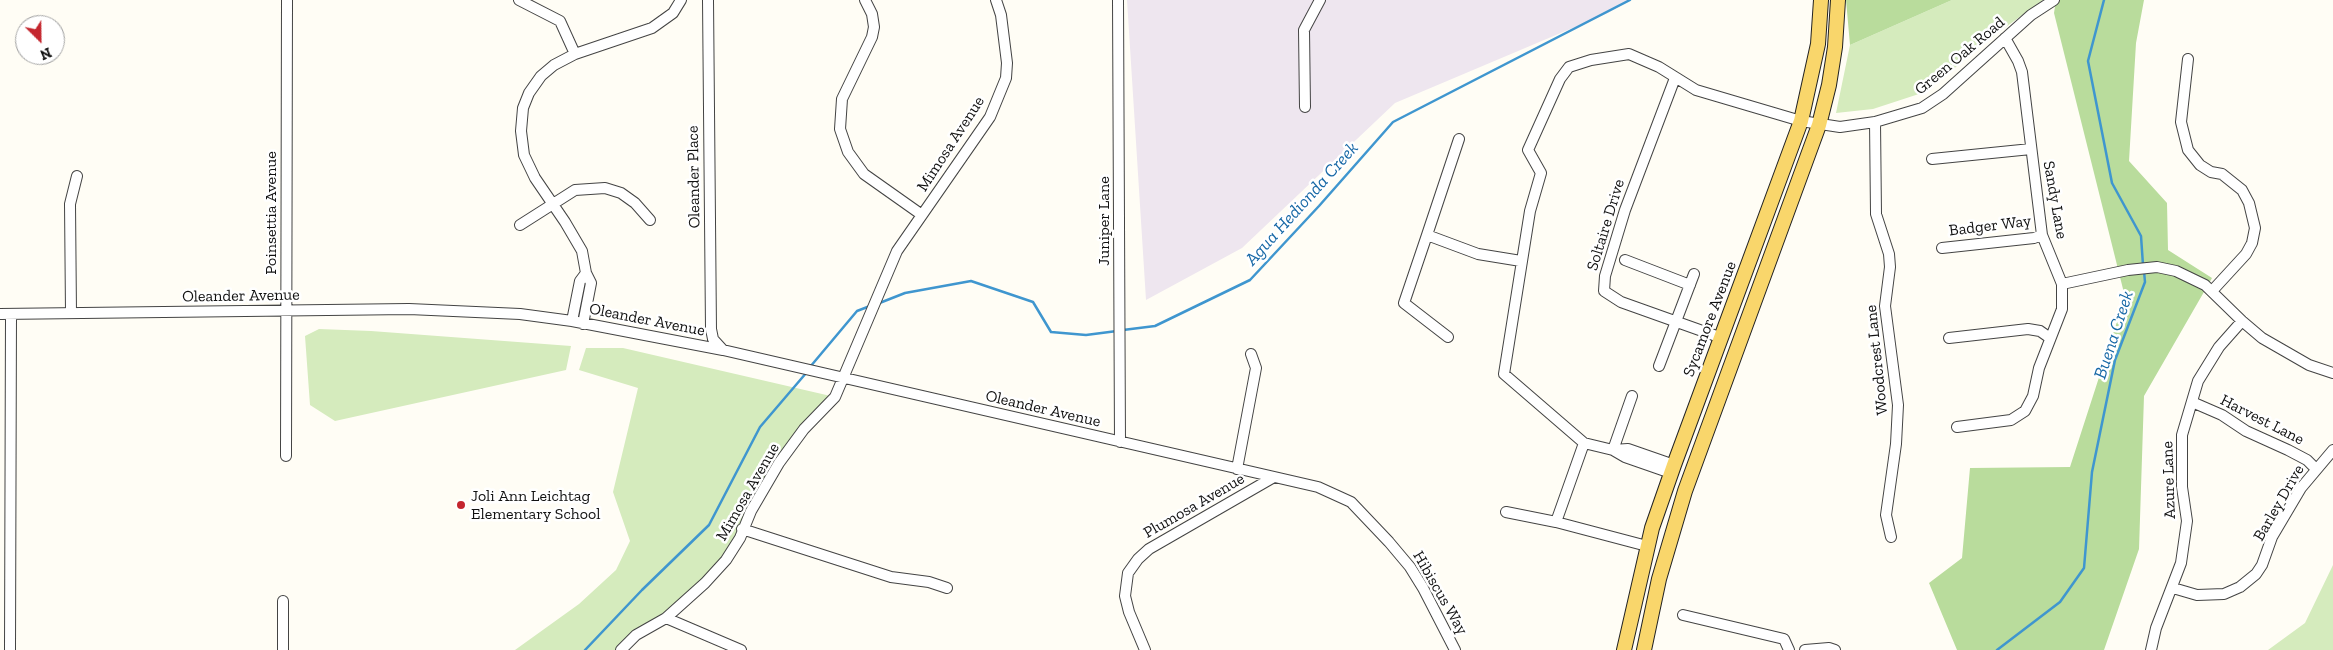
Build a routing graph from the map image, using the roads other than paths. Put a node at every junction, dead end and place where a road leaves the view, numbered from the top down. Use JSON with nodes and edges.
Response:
{"nodes":[{"id":1,"x":287,"y":0,"type":"edge"},
{"id":2,"x":519,"y":0,"type":"edge"},
{"id":3,"x":681,"y":0,"type":"edge"},
{"id":4,"x":708,"y":0,"type":"edge"},
{"id":5,"x":864,"y":0,"type":"edge"},
{"id":6,"x":996,"y":0,"type":"edge"},
{"id":7,"x":1118,"y":0,"type":"edge"},
{"id":8,"x":1320,"y":0,"type":"edge"},
{"id":9,"x":1821,"y":0,"type":"edge"},
{"id":10,"x":1838,"y":0,"type":"edge"},
{"id":11,"x":2054,"y":0,"type":"edge"},
{"id":12,"x":2005,"y":38,"type":"junction"},
{"id":13,"x":575,"y":54,"type":"junction"},
{"id":14,"x":2188,"y":59,"type":"dead end"},
{"id":15,"x":1675,"y":78,"type":"junction"},
{"id":16,"x":1305,"y":107,"type":"dead end"},
{"id":17,"x":1801,"y":121,"type":"junction"},
{"id":18,"x":1875,"y":122,"type":"junction"},
{"id":19,"x":1819,"y":125,"type":"junction"},
{"id":20,"x":1459,"y":139,"type":"dead end"},
{"id":21,"x":2031,"y":150,"type":"junction"},
{"id":22,"x":1932,"y":158,"type":"dead end"},
{"id":23,"x":77,"y":176,"type":"dead end"},
{"id":24,"x":552,"y":203,"type":"junction"},
{"id":25,"x":922,"y":215,"type":"junction"},
{"id":26,"x":650,"y":220,"type":"dead end"},
{"id":27,"x":520,"y":225,"type":"dead end"},
{"id":28,"x":1427,"y":235,"type":"junction"},
{"id":29,"x":2042,"y":235,"type":"junction"},
{"id":30,"x":1942,"y":248,"type":"dead end"},
{"id":31,"x":1625,"y":260,"type":"dead end"},
{"id":32,"x":1522,"y":261,"type":"junction"},
{"id":33,"x":586,"y":273,"type":"junction"},
{"id":34,"x":1694,"y":274,"type":"dead end"},
{"id":35,"x":1690,"y":284,"type":"junction"},
{"id":36,"x":2062,"y":284,"type":"junction"},
{"id":37,"x":2212,"y":291,"type":"junction"},
{"id":38,"x":285,"y":310,"type":"junction"},
{"id":39,"x":71,"y":313,"type":"junction"},
{"id":40,"x":5,"y":314,"type":"edge"},
{"id":41,"x":572,"y":321,"type":"junction"},
{"id":42,"x":1677,"y":321,"type":"junction"},
{"id":43,"x":2242,"y":321,"type":"junction"},
{"id":44,"x":583,"y":324,"type":"junction"},
{"id":45,"x":1448,"y":337,"type":"dead end"},
{"id":46,"x":1722,"y":338,"type":"junction"},
{"id":47,"x":1949,"y":338,"type":"dead end"},
{"id":48,"x":2050,"y":338,"type":"junction"},
{"id":49,"x":723,"y":350,"type":"junction"},
{"id":50,"x":1250,"y":354,"type":"dead end"},
{"id":51,"x":1659,"y":366,"type":"dead end"},
{"id":52,"x":2333,"y":373,"type":"edge"},
{"id":53,"x":845,"y":378,"type":"junction"},
{"id":54,"x":1632,"y":396,"type":"dead end"},
{"id":55,"x":2192,"y":402,"type":"junction"},
{"id":56,"x":1957,"y":427,"type":"dead end"},
{"id":57,"x":1120,"y":442,"type":"junction"},
{"id":58,"x":1584,"y":443,"type":"junction"},
{"id":59,"x":1613,"y":450,"type":"junction"},
{"id":60,"x":2333,"y":450,"type":"edge"},
{"id":61,"x":286,"y":456,"type":"dead end"},
{"id":62,"x":2316,"y":468,"type":"junction"},
{"id":63,"x":1237,"y":469,"type":"junction"},
{"id":64,"x":1672,"y":469,"type":"junction"},
{"id":65,"x":1274,"y":477,"type":"junction"},
{"id":66,"x":1506,"y":512,"type":"dead end"},
{"id":67,"x":1556,"y":522,"type":"junction"},
{"id":68,"x":742,"y":529,"type":"junction"},
{"id":69,"x":1891,"y":537,"type":"dead end"},
{"id":70,"x":1647,"y":546,"type":"junction"},
{"id":71,"x":947,"y":588,"type":"dead end"},
{"id":72,"x":2173,"y":588,"type":"junction"},
{"id":73,"x":283,"y":601,"type":"dead end"},
{"id":74,"x":1683,"y":614,"type":"dead end"},
{"id":75,"x":666,"y":618,"type":"junction"},
{"id":76,"x":10,"y":650,"type":"edge"},
{"id":77,"x":283,"y":650,"type":"edge"},
{"id":78,"x":621,"y":650,"type":"edge"},
{"id":79,"x":741,"y":650,"type":"edge"},
{"id":80,"x":1145,"y":650,"type":"edge"},
{"id":81,"x":1455,"y":650,"type":"edge"},
{"id":82,"x":1624,"y":650,"type":"edge"},
{"id":83,"x":1644,"y":650,"type":"edge"},
{"id":84,"x":1789,"y":650,"type":"edge"},
{"id":85,"x":1805,"y":650,"type":"edge"},
{"id":86,"x":1835,"y":650,"type":"edge"},
{"id":87,"x":2151,"y":650,"type":"edge"}],
"edges":[{"from":1,"to":38,"type":"street","name":"Poinsettia Avenue"},
{"from":2,"to":13,"type":"street"},
{"from":3,"to":13,"type":"street"},
{"from":4,"to":49,"type":"street","name":"Oleander Place"},
{"from":5,"to":25,"type":"street","name":"Mimosa Avenue"},
{"from":6,"to":25,"type":"street","name":"Mimosa Avenue"},
{"from":7,"to":57,"type":"street","name":"Juniper Lane"},
{"from":8,"to":16,"type":"street"},
{"from":9,"to":17,"type":"main road","name":"Sycamore Avenue"},
{"from":10,"to":19,"type":"main road"},
{"from":11,"to":12,"type":"street","name":"Green Oak Road"},
{"from":12,"to":18,"type":"street","name":"Green Oak Road"},
{"from":12,"to":21,"type":"street","name":"Sandy Lane"},
{"from":13,"to":24,"type":"street"},
{"from":14,"to":37,"type":"street"},
{"from":15,"to":17,"type":"street"},
{"from":15,"to":32,"type":"street"},
{"from":15,"to":42,"type":"street","name":"Soltaire Drive"},
{"from":17,"to":19,"type":"street","name":"Green Oak Road"},
{"from":17,"to":46,"type":"main road","name":"Sycamore Avenue"},
{"from":18,"to":19,"type":"street","name":"Green Oak Road"},
{"from":18,"to":69,"type":"street","name":"Woodcrest Lane"},
{"from":19,"to":83,"type":"main road"},
{"from":20,"to":28,"type":"street"},
{"from":21,"to":22,"type":"street"},
{"from":21,"to":29,"type":"street","name":"Sandy Lane"},
{"from":23,"to":39,"type":"street"},
{"from":24,"to":26,"type":"street"},
{"from":24,"to":27,"type":"street"},
{"from":24,"to":33,"type":"street"},
{"from":25,"to":53,"type":"street","name":"Mimosa Avenue"},
{"from":28,"to":32,"type":"street"},
{"from":28,"to":45,"type":"street"},
{"from":29,"to":30,"type":"street","name":"Badger Way"},
{"from":29,"to":36,"type":"street","name":"Sandy Lane"},
{"from":31,"to":35,"type":"street"},
{"from":32,"to":58,"type":"street"},
{"from":33,"to":41,"type":"street"},
{"from":33,"to":44,"type":"street"},
{"from":34,"to":35,"type":"street"},
{"from":35,"to":42,"type":"street"},
{"from":36,"to":37,"type":"street"},
{"from":36,"to":48,"type":"street","name":"Sandy Lane"},
{"from":37,"to":43,"type":"street"},
{"from":38,"to":39,"type":"street","name":"Oleander Avenue"},
{"from":38,"to":41,"type":"street","name":"Oleander Avenue"},
{"from":38,"to":61,"type":"street","name":"Poinsettia Avenue"},
{"from":39,"to":40,"type":"street","name":"Oleander Avenue"},
{"from":40,"to":76,"type":"street"},
{"from":41,"to":44,"type":"street","name":"Oleander Avenue"},
{"from":42,"to":46,"type":"street","name":"Soltaire Drive"},
{"from":42,"to":51,"type":"street"},
{"from":43,"to":52,"type":"street"},
{"from":43,"to":55,"type":"street","name":"Azure Lane"},
{"from":44,"to":49,"type":"street","name":"Oleander Avenue"},
{"from":46,"to":64,"type":"main road","name":"Sycamore Avenue"},
{"from":47,"to":48,"type":"street"},
{"from":48,"to":56,"type":"street","name":"Sandy Lane"},
{"from":49,"to":53,"type":"street","name":"Oleander Avenue"},
{"from":50,"to":63,"type":"street"},
{"from":53,"to":57,"type":"street","name":"Oleander Avenue"},
{"from":53,"to":68,"type":"street","name":"Mimosa Avenue"},
{"from":54,"to":59,"type":"street"},
{"from":55,"to":62,"type":"street","name":"Harvest Lane"},
{"from":55,"to":72,"type":"street","name":"Azure Lane"},
{"from":57,"to":63,"type":"street","name":"Oleander Avenue"},
{"from":58,"to":59,"type":"street"},
{"from":58,"to":67,"type":"street"},
{"from":59,"to":64,"type":"street"},
{"from":60,"to":62,"type":"street","name":"Barley Drive"},
{"from":62,"to":72,"type":"street","name":"Barley Drive"},
{"from":63,"to":65,"type":"street","name":"Oleander Avenue"},
{"from":64,"to":70,"type":"main road","name":"Sycamore Avenue"},
{"from":65,"to":80,"type":"street","name":"Plumosa Avenue"},
{"from":65,"to":81,"type":"street","name":"Hibiscus Way"},
{"from":66,"to":67,"type":"street"},
{"from":67,"to":70,"type":"street"},
{"from":68,"to":71,"type":"street"},
{"from":68,"to":75,"type":"street","name":"Mimosa Avenue"},
{"from":70,"to":82,"type":"main road","name":"Sycamore Avenue"},
{"from":72,"to":87,"type":"street","name":"Azure Lane"},
{"from":73,"to":77,"type":"street"},
{"from":74,"to":84,"type":"street"},
{"from":75,"to":78,"type":"street","name":"Mimosa Avenue"},
{"from":75,"to":79,"type":"street"},
{"from":85,"to":86,"type":"street"}]}
